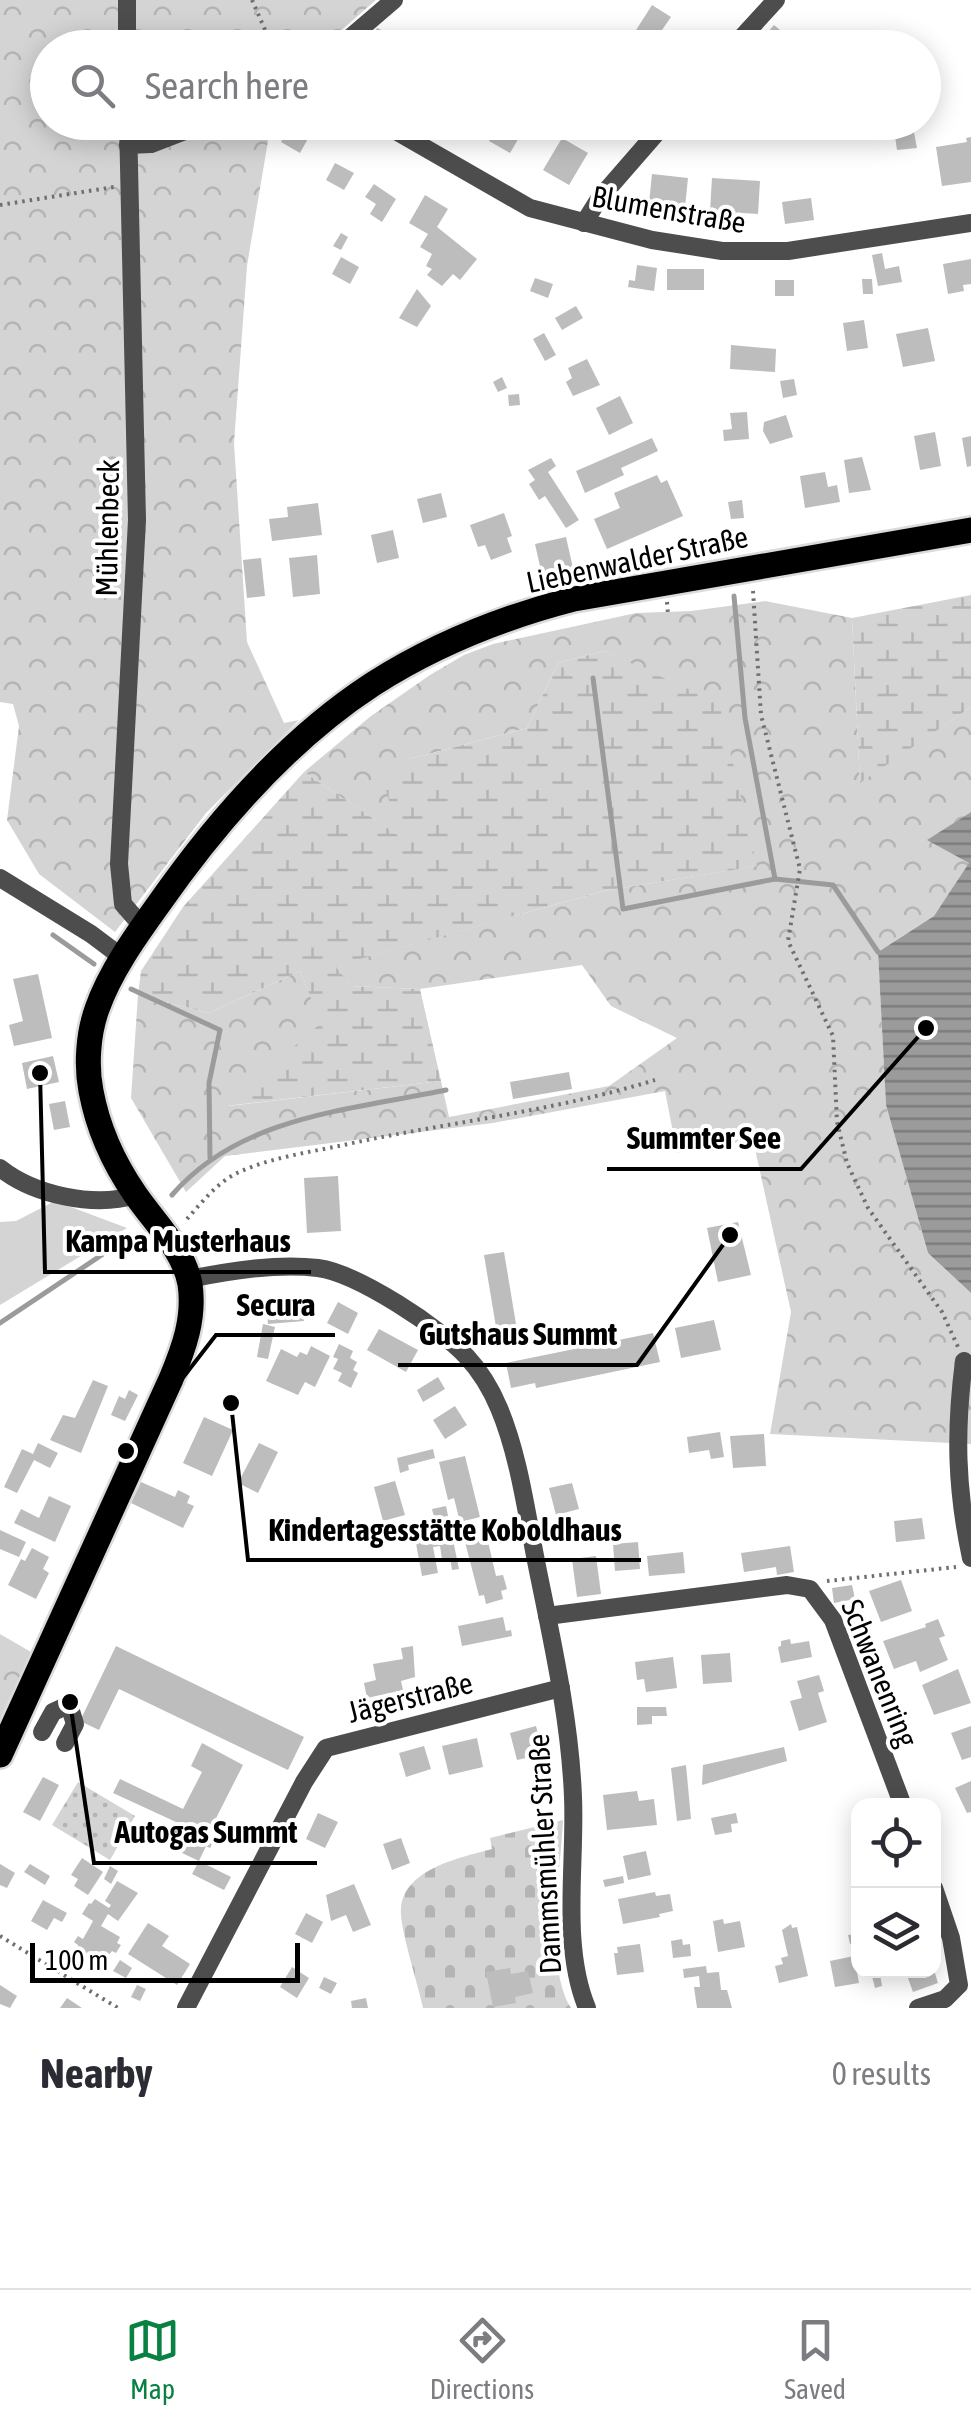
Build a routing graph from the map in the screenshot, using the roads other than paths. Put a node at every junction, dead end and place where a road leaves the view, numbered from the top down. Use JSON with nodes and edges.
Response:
{"nodes":[{"id":1,"x":127,"y":0,"type":"edge"},
{"id":2,"x":394,"y":0,"type":"edge"},
{"id":3,"x":776,"y":0,"type":"edge"},
{"id":4,"x":127,"y":30,"type":"edge"},
{"id":5,"x":359,"y":30,"type":"edge"},
{"id":6,"x":748,"y":30,"type":"edge"},
{"id":7,"x":128,"y":140,"type":"edge"},
{"id":8,"x":161,"y":140,"type":"edge"},
{"id":9,"x":411,"y":140,"type":"edge"},
{"id":10,"x":650,"y":140,"type":"edge"},
{"id":11,"x":128,"y":144,"type":"junction"},
{"id":12,"x":584,"y":223,"type":"junction"},
{"id":13,"x":971,"y":223,"type":"edge"},
{"id":14,"x":971,"y":530,"type":"edge"},
{"id":15,"x":0,"y":878,"type":"edge"},
{"id":16,"x":142,"y":926,"type":"junction"},
{"id":17,"x":123,"y":958,"type":"junction"},
{"id":18,"x":0,"y":1168,"type":"edge"},
{"id":19,"x":136,"y":1195,"type":"junction"},
{"id":20,"x":189,"y":1279,"type":"junction"},
{"id":21,"x":964,"y":1361,"type":"road end"},
{"id":22,"x":971,"y":1558,"type":"edge"},
{"id":23,"x":547,"y":1616,"type":"junction"},
{"id":24,"x":561,"y":1688,"type":"junction"},
{"id":25,"x":42,"y":1732,"type":"dead end"},
{"id":26,"x":65,"y":1743,"type":"dead end"},
{"id":27,"x":0,"y":1755,"type":"edge"},
{"id":28,"x":900,"y":1798,"type":"edge"},
{"id":29,"x":941,"y":1910,"type":"edge"},
{"id":30,"x":954,"y":2001,"type":"edge"},
{"id":31,"x":186,"y":2008,"type":"edge"},
{"id":32,"x":587,"y":2008,"type":"edge"},
{"id":33,"x":918,"y":2008,"type":"edge"}],
"edges":[{"from":1,"to":4,"type":"street"},
{"from":2,"to":5,"type":"street"},
{"from":3,"to":6,"type":"street"},
{"from":7,"to":11,"type":"street","name":"Mühlenbeck"},
{"from":8,"to":11,"type":"street"},
{"from":9,"to":12,"type":"street","name":"Blumenstraße"},
{"from":10,"to":12,"type":"street"},
{"from":11,"to":16,"type":"street","name":"Mühlenbeck"},
{"from":12,"to":13,"type":"street","name":"Blumenstraße"},
{"from":14,"to":16,"type":"main road","name":"Liebenwalder Straße"},
{"from":15,"to":17,"type":"street"},
{"from":16,"to":17,"type":"main road","name":"Liebenwalder Straße"},
{"from":17,"to":19,"type":"main road","name":"Liebenwalder Straße"},
{"from":18,"to":19,"type":"street"},
{"from":19,"to":20,"type":"main road","name":"Liebenwalder Straße"},
{"from":20,"to":23,"type":"street","name":"Dammsmühler Straße"},
{"from":20,"to":27,"type":"main road","name":"Liebenwalder Straße"},
{"from":21,"to":22,"type":"street"},
{"from":23,"to":24,"type":"street","name":"Dammsmühler Straße"},
{"from":23,"to":28,"type":"street","name":"Schwanenring"},
{"from":24,"to":31,"type":"street","name":"Jägerstraße"},
{"from":24,"to":32,"type":"street","name":"Dammsmühler Straße"},
{"from":25,"to":26,"type":"street"},
{"from":29,"to":30,"type":"street"},
{"from":30,"to":33,"type":"street"}]}
